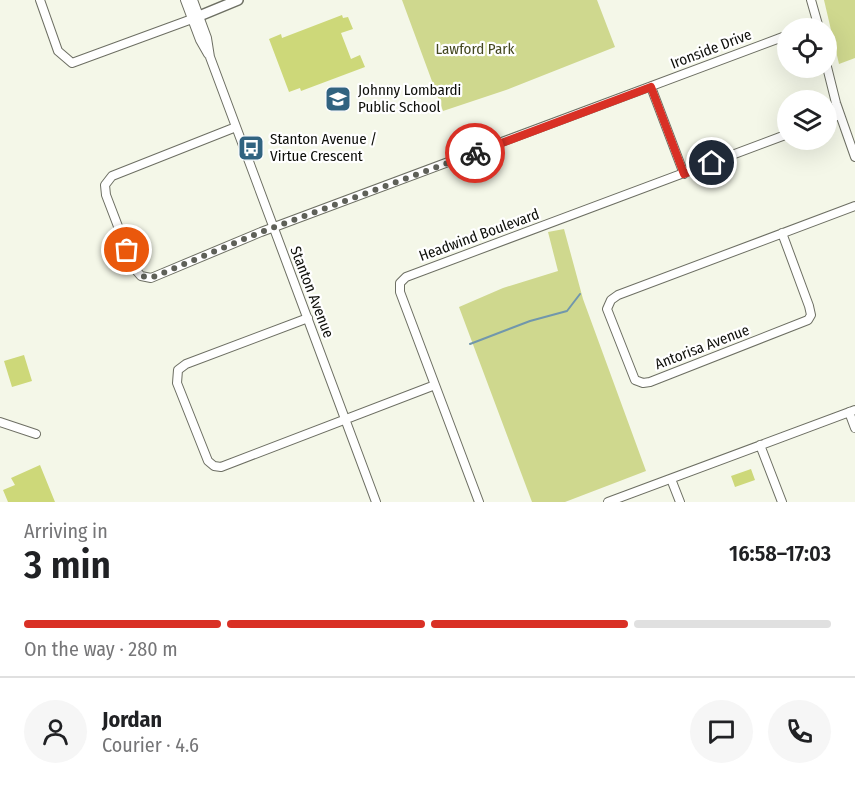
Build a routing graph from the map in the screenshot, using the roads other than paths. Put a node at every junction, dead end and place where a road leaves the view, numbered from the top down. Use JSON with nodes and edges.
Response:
{"nodes":[{"id":1,"x":40,"y":0,"type":"edge"},
{"id":2,"x":185,"y":0,"type":"edge"},
{"id":3,"x":193,"y":0,"type":"edge"},
{"id":4,"x":238,"y":0,"type":"edge"},
{"id":5,"x":811,"y":0,"type":"edge"},
{"id":6,"x":195,"y":17,"type":"junction"},
{"id":7,"x":815,"y":18,"type":"edge"},
{"id":8,"x":777,"y":39,"type":"edge"},
{"id":9,"x":830,"y":78,"type":"edge"},
{"id":10,"x":651,"y":87,"type":"junction"},
{"id":11,"x":839,"y":115,"type":"joint"},
{"id":12,"x":236,"y":127,"type":"junction"},
{"id":13,"x":777,"y":138,"type":"edge"},
{"id":14,"x":855,"y":157,"type":"edge"},
{"id":15,"x":684,"y":174,"type":"junction"},
{"id":16,"x":855,"y":206,"type":"edge"},
{"id":17,"x":274,"y":228,"type":"junction"},
{"id":18,"x":782,"y":233,"type":"junction"},
{"id":19,"x":308,"y":318,"type":"junction"},
{"id":20,"x":435,"y":385,"type":"junction"},
{"id":21,"x":852,"y":411,"type":"edge"},
{"id":22,"x":346,"y":418,"type":"junction"},
{"id":23,"x":0,"y":422,"type":"edge"},
{"id":24,"x":855,"y":428,"type":"edge"},
{"id":25,"x":36,"y":434,"type":"dead end"},
{"id":26,"x":760,"y":445,"type":"junction"},
{"id":27,"x":671,"y":479,"type":"junction"},
{"id":28,"x":376,"y":502,"type":"edge"},
{"id":29,"x":479,"y":502,"type":"edge"},
{"id":30,"x":608,"y":502,"type":"edge"},
{"id":31,"x":680,"y":502,"type":"edge"},
{"id":32,"x":782,"y":502,"type":"edge"}],
"edges":[{"from":1,"to":6,"type":"street"},
{"from":2,"to":6,"type":"street","name":"Stanton Avenue"},
{"from":3,"to":6,"type":"street","name":"Stanton Avenue"},
{"from":4,"to":6,"type":"street"},
{"from":5,"to":7,"type":"street"},
{"from":6,"to":12,"type":"street","name":"Stanton Avenue"},
{"from":8,"to":10,"type":"street","name":"Ironside Drive"},
{"from":9,"to":11,"type":"street"},
{"from":10,"to":15,"type":"street"},
{"from":10,"to":17,"type":"street","name":"Ironside Drive"},
{"from":11,"to":14,"type":"street"},
{"from":12,"to":17,"type":"street","name":"Stanton Avenue"},
{"from":12,"to":17,"type":"street","name":"Ironside Drive"},
{"from":13,"to":15,"type":"street","name":"Headwind Boulevard"},
{"from":15,"to":20,"type":"street","name":"Headwind Boulevard"},
{"from":16,"to":18,"type":"street","name":"Antorisa Avenue"},
{"from":17,"to":19,"type":"street","name":"Stanton Avenue"},
{"from":18,"to":18,"type":"street","name":"Antorisa Avenue"},
{"from":19,"to":22,"type":"street","name":"Stanton Avenue"},
{"from":19,"to":22,"type":"street"},
{"from":20,"to":22,"type":"street"},
{"from":20,"to":29,"type":"street","name":"Headwind Boulevard"},
{"from":21,"to":24,"type":"street"},
{"from":21,"to":26,"type":"street"},
{"from":22,"to":28,"type":"street","name":"Stanton Avenue"},
{"from":23,"to":25,"type":"street"},
{"from":26,"to":27,"type":"street"},
{"from":26,"to":32,"type":"street"},
{"from":27,"to":30,"type":"street"},
{"from":27,"to":31,"type":"street"}]}
